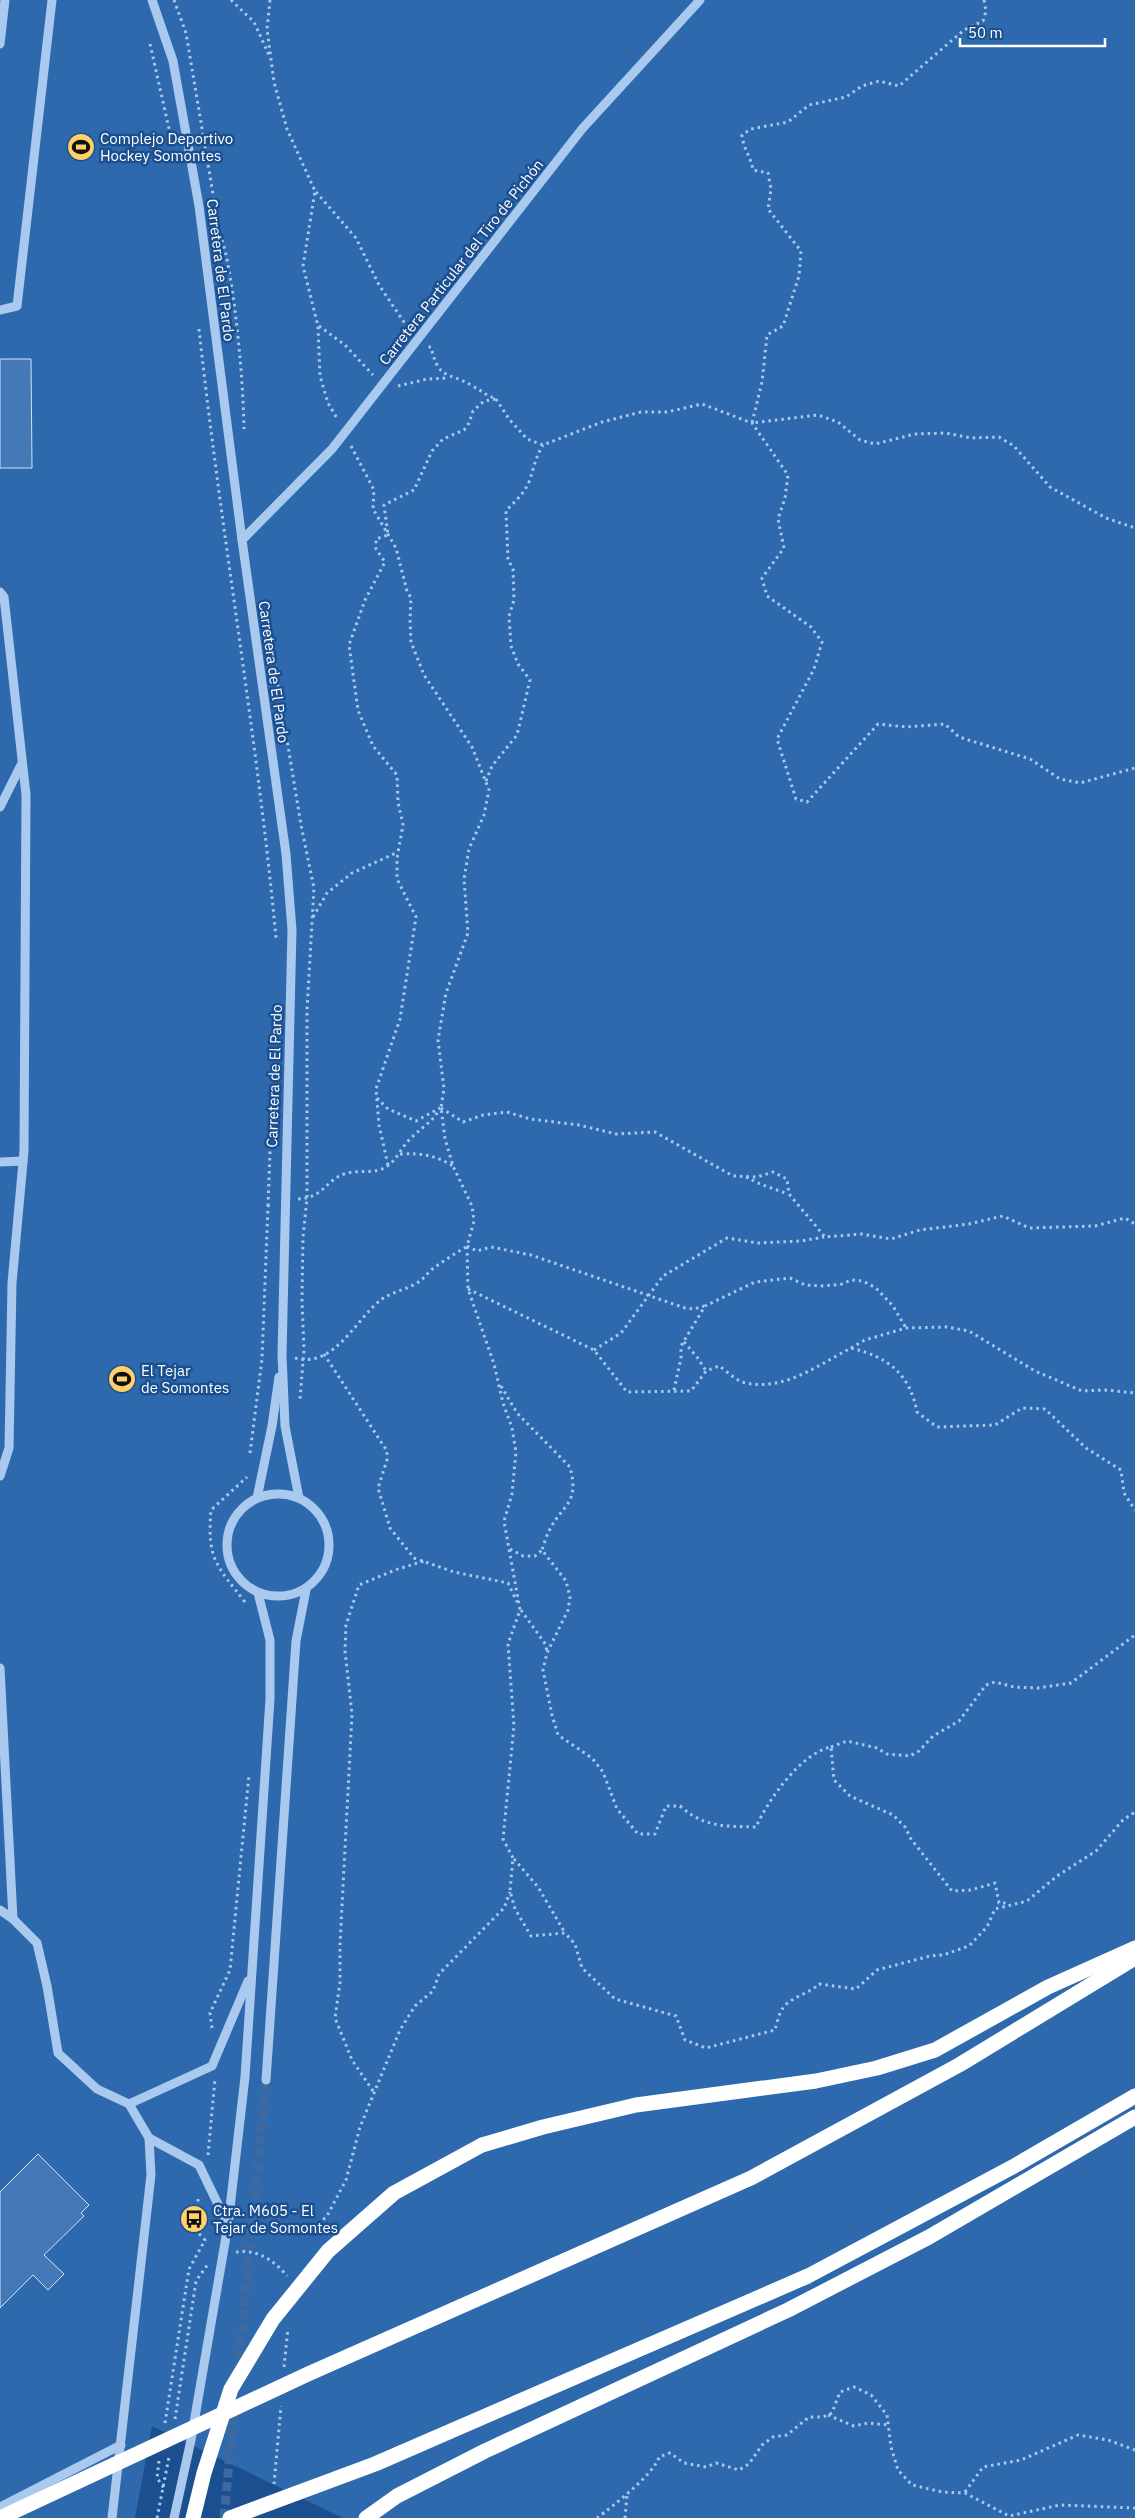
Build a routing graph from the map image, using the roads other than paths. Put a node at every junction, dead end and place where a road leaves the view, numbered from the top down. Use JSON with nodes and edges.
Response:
{"nodes":[{"id":1,"x":5,"y":0,"type":"edge"},
{"id":2,"x":52,"y":0,"type":"edge"},
{"id":3,"x":152,"y":0,"type":"edge"},
{"id":4,"x":700,"y":0,"type":"edge"},
{"id":5,"x":0,"y":44,"type":"edge"},
{"id":6,"x":0,"y":310,"type":"edge"},
{"id":7,"x":242,"y":540,"type":"junction"},
{"id":8,"x":0,"y":592,"type":"edge"},
{"id":9,"x":21,"y":765,"type":"junction"},
{"id":10,"x":0,"y":807,"type":"edge"},
{"id":11,"x":23,"y":1161,"type":"junction"},
{"id":12,"x":0,"y":1162,"type":"edge"},
{"id":13,"x":282,"y":1355,"type":"junction"},
{"id":14,"x":0,"y":1476,"type":"edge"},
{"id":15,"x":257,"y":1498,"type":"junction"},
{"id":16,"x":299,"y":1498,"type":"junction"},
{"id":17,"x":306,"y":1590,"type":"junction"},
{"id":18,"x":258,"y":1593,"type":"junction"},
{"id":19,"x":0,"y":1668,"type":"edge"},
{"id":20,"x":0,"y":1910,"type":"edge"},
{"id":21,"x":13,"y":1919,"type":"junction"},
{"id":22,"x":1135,"y":1948,"type":"edge"},
{"id":23,"x":1135,"y":1958,"type":"edge"},
{"id":24,"x":251,"y":1973,"type":"junction"},
{"id":25,"x":266,"y":2080,"type":"tunnel mouth"},
{"id":26,"x":1135,"y":2096,"type":"edge"},
{"id":27,"x":129,"y":2104,"type":"junction"},
{"id":28,"x":1135,"y":2117,"type":"edge"},
{"id":29,"x":149,"y":2138,"type":"junction"},
{"id":30,"x":228,"y":2225,"type":"junction"},
{"id":31,"x":121,"y":2445,"type":"junction"},
{"id":32,"x":0,"y":2507,"type":"edge"},
{"id":33,"x":0,"y":2518,"type":"edge"},
{"id":34,"x":112,"y":2518,"type":"edge"},
{"id":35,"x":174,"y":2518,"type":"edge"},
{"id":36,"x":194,"y":2518,"type":"edge"},
{"id":37,"x":230,"y":2518,"type":"edge"},
{"id":38,"x":366,"y":2518,"type":"edge"}],
"edges":[{"from":1,"to":5,"type":"street"},
{"from":2,"to":6,"type":"street"},
{"from":3,"to":7,"type":"street","name":"Carretera de El Pardo"},
{"from":4,"to":7,"type":"street","name":"Carretera Particular del Tiro de Pichón"},
{"from":7,"to":13,"type":"street","name":"Carretera de El Pardo"},
{"from":8,"to":9,"type":"street"},
{"from":9,"to":10,"type":"street"},
{"from":9,"to":11,"type":"street"},
{"from":11,"to":12,"type":"street"},
{"from":11,"to":14,"type":"street"},
{"from":13,"to":15,"type":"street","name":"Carretera de El Pardo"},
{"from":13,"to":16,"type":"street","name":"Carretera de El Pardo"},
{"from":15,"to":16,"type":"street"},
{"from":15,"to":18,"type":"street"},
{"from":16,"to":17,"type":"street"},
{"from":17,"to":18,"type":"street"},
{"from":17,"to":25,"type":"street"},
{"from":18,"to":24,"type":"street"},
{"from":19,"to":21,"type":"street"},
{"from":20,"to":21,"type":"street"},
{"from":21,"to":27,"type":"street"},
{"from":22,"to":36,"type":"highway"},
{"from":23,"to":33,"type":"highway"},
{"from":24,"to":27,"type":"street"},
{"from":24,"to":30,"type":"street"},
{"from":26,"to":37,"type":"highway"},
{"from":27,"to":29,"type":"street"},
{"from":28,"to":38,"type":"highway"},
{"from":29,"to":30,"type":"street"},
{"from":29,"to":31,"type":"street"},
{"from":30,"to":35,"type":"street"},
{"from":31,"to":32,"type":"street"},
{"from":31,"to":34,"type":"street"}]}
